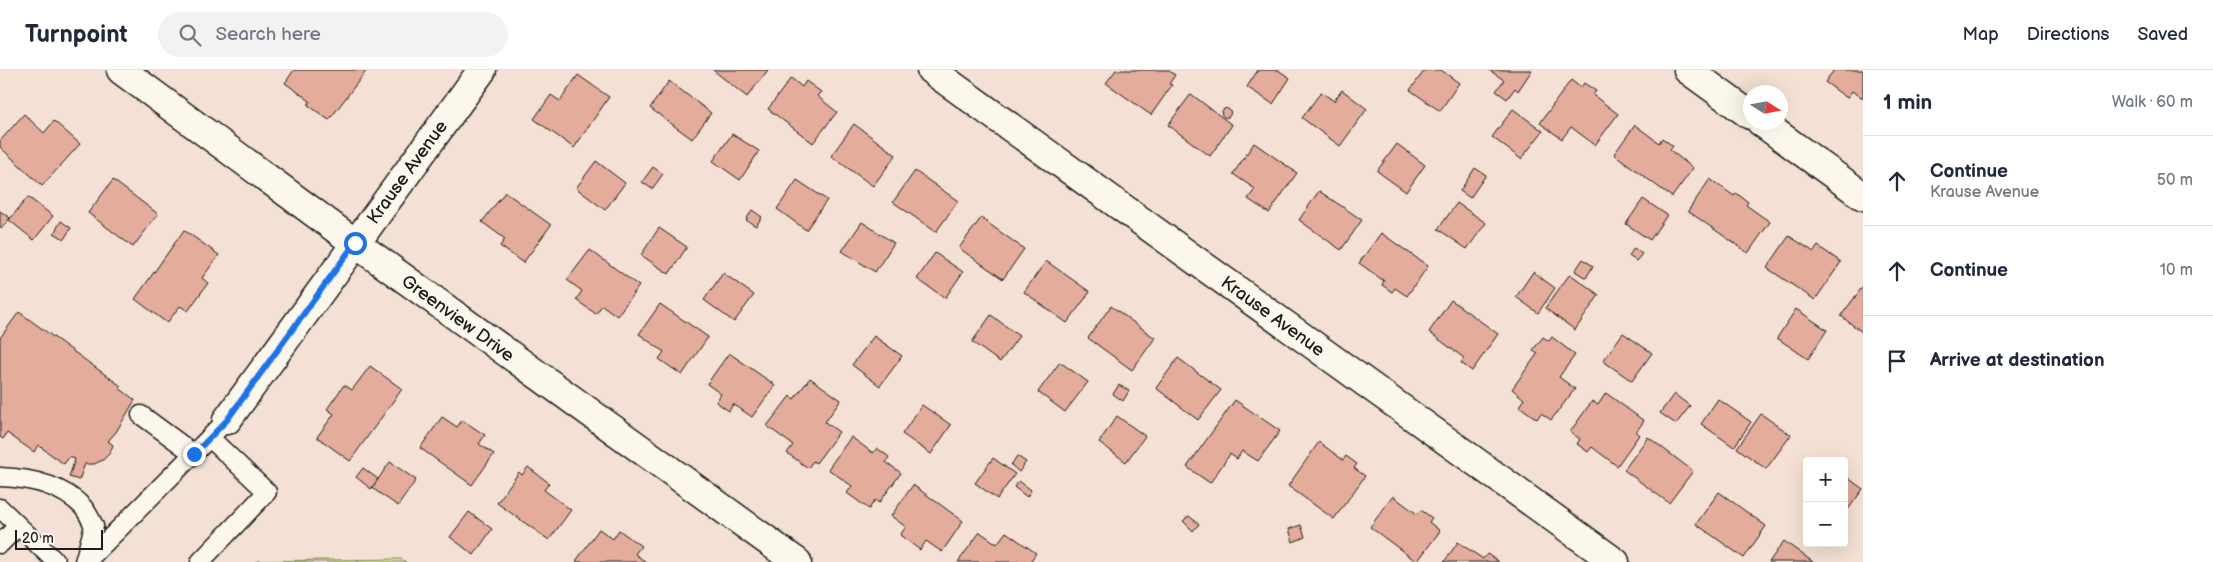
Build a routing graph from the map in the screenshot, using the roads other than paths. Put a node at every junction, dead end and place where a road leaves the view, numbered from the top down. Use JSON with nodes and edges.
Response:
{"nodes":[{"id":1,"x":121,"y":70,"type":"edge"},
{"id":2,"x":482,"y":70,"type":"edge"},
{"id":3,"x":930,"y":70,"type":"edge"},
{"id":4,"x":1688,"y":70,"type":"edge"},
{"id":5,"x":1743,"y":110,"type":"edge"},
{"id":6,"x":1772,"y":130,"type":"edge"},
{"id":7,"x":1863,"y":196,"type":"edge"},
{"id":8,"x":355,"y":243,"type":"junction"},
{"id":9,"x":141,"y":415,"type":"dead end"},
{"id":10,"x":218,"y":429,"type":"junction"},
{"id":11,"x":194,"y":454,"type":"junction"},
{"id":12,"x":0,"y":477,"type":"edge"},
{"id":13,"x":0,"y":508,"type":"edge"},
{"id":14,"x":18,"y":526,"type":"junction"},
{"id":15,"x":0,"y":544,"type":"edge"},
{"id":16,"x":56,"y":562,"type":"edge"},
{"id":17,"x":85,"y":562,"type":"edge"},
{"id":18,"x":200,"y":562,"type":"edge"},
{"id":19,"x":798,"y":562,"type":"edge"},
{"id":20,"x":1615,"y":562,"type":"edge"}],
"edges":[{"from":1,"to":8,"type":"street","name":"Greenview Drive"},
{"from":2,"to":8,"type":"street","name":"Krause Avenue"},
{"from":3,"to":20,"type":"street","name":"Krause Avenue"},
{"from":4,"to":5,"type":"street"},
{"from":6,"to":7,"type":"street"},
{"from":8,"to":10,"type":"street","name":"Krause Avenue"},
{"from":8,"to":19,"type":"street","name":"Greenview Drive"},
{"from":9,"to":11,"type":"lane"},
{"from":10,"to":11,"type":"lane"},
{"from":10,"to":18,"type":"lane"},
{"from":11,"to":17,"type":"lane"},
{"from":12,"to":17,"type":"lane"},
{"from":13,"to":14,"type":"lane"},
{"from":14,"to":15,"type":"lane"},
{"from":14,"to":16,"type":"lane"}]}
